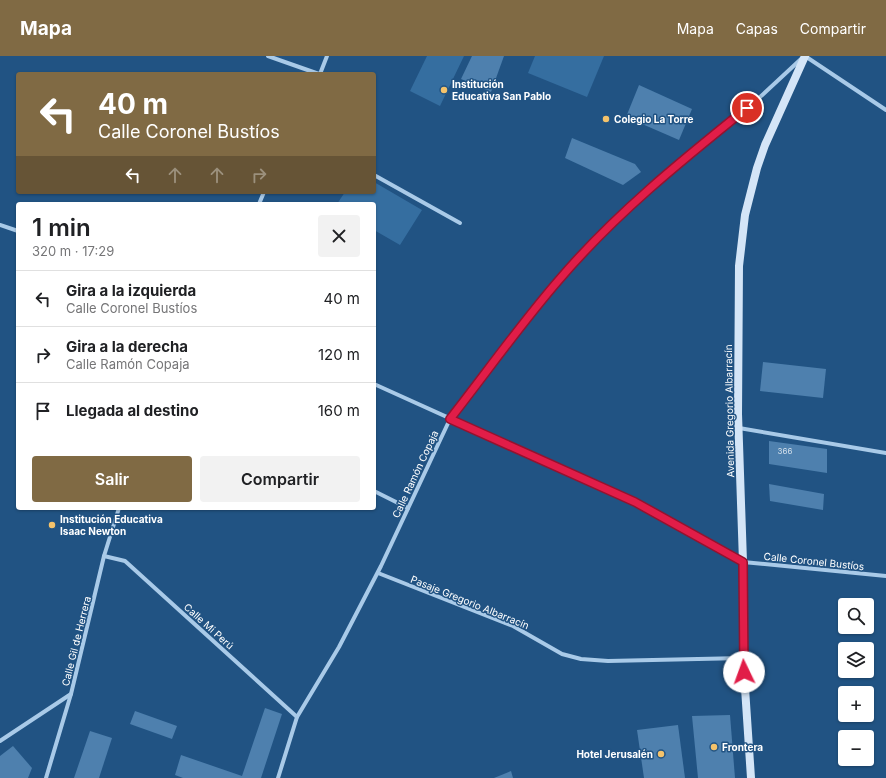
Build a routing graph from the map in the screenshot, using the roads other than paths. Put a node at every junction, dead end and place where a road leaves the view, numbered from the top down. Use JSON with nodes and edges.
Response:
{"nodes":[{"id":1,"x":268,"y":56,"type":"edge"},
{"id":2,"x":327,"y":56,"type":"edge"},
{"id":3,"x":805,"y":56,"type":"edge"},
{"id":4,"x":314,"y":72,"type":"edge"},
{"id":5,"x":321,"y":72,"type":"edge"},
{"id":6,"x":886,"y":110,"type":"edge"},
{"id":7,"x":376,"y":176,"type":"edge"},
{"id":8,"x":460,"y":223,"type":"dead end"},
{"id":9,"x":0,"y":225,"type":"edge"},
{"id":10,"x":16,"y":230,"type":"edge"},
{"id":11,"x":376,"y":385,"type":"edge"},
{"id":12,"x":450,"y":419,"type":"junction"},
{"id":13,"x":738,"y":428,"type":"junction"},
{"id":14,"x":886,"y":453,"type":"edge"},
{"id":15,"x":376,"y":492,"type":"edge"},
{"id":16,"x":408,"y":508,"type":"junction"},
{"id":17,"x":118,"y":510,"type":"edge"},
{"id":18,"x":104,"y":556,"type":"junction"},
{"id":19,"x":743,"y":562,"type":"junction"},
{"id":20,"x":378,"y":573,"type":"junction"},
{"id":21,"x":886,"y":576,"type":"edge"},
{"id":22,"x":743,"y":658,"type":"junction"},
{"id":23,"x":71,"y":694,"type":"junction"},
{"id":24,"x":297,"y":717,"type":"junction"},
{"id":25,"x":0,"y":741,"type":"edge"},
{"id":26,"x":46,"y":778,"type":"edge"},
{"id":27,"x":278,"y":778,"type":"edge"},
{"id":28,"x":752,"y":778,"type":"edge"}],
"edges":[{"from":1,"to":4,"type":"street"},
{"from":2,"to":5,"type":"street"},
{"from":3,"to":6,"type":"street"},
{"from":3,"to":12,"type":"street","name":"Calle Ramón Copaja"},
{"from":3,"to":13,"type":"street","name":"Avenida Gregorio Albarracín"},
{"from":7,"to":8,"type":"street"},
{"from":9,"to":10,"type":"street"},
{"from":11,"to":12,"type":"street","name":"Calle Coronel Bustíos"},
{"from":12,"to":16,"type":"street","name":"Calle Ramón Copaja"},
{"from":12,"to":19,"type":"street","name":"Calle Coronel Bustíos"},
{"from":13,"to":14,"type":"street"},
{"from":13,"to":19,"type":"street","name":"Avenida Gregorio Albarracín"},
{"from":15,"to":16,"type":"street"},
{"from":16,"to":20,"type":"street","name":"Calle Ramón Copaja"},
{"from":17,"to":18,"type":"street","name":"Calle Gil de Herrera"},
{"from":18,"to":23,"type":"street","name":"Calle Gil de Herrera"},
{"from":18,"to":24,"type":"street","name":"Calle Mi Perú"},
{"from":19,"to":21,"type":"street","name":"Calle Coronel Bustíos"},
{"from":19,"to":22,"type":"street","name":"Avenida Gregorio Albarracín"},
{"from":20,"to":22,"type":"street","name":"Pasaje Gregorio Albarracín"},
{"from":20,"to":24,"type":"street","name":"Calle Ramón Copaja"},
{"from":22,"to":28,"type":"street","name":"Avenida Gregorio Albarracín"},
{"from":23,"to":25,"type":"street"},
{"from":23,"to":26,"type":"street","name":"Calle Gil de Herrera"},
{"from":24,"to":27,"type":"street","name":"Calle Ramón Copaja"}]}
